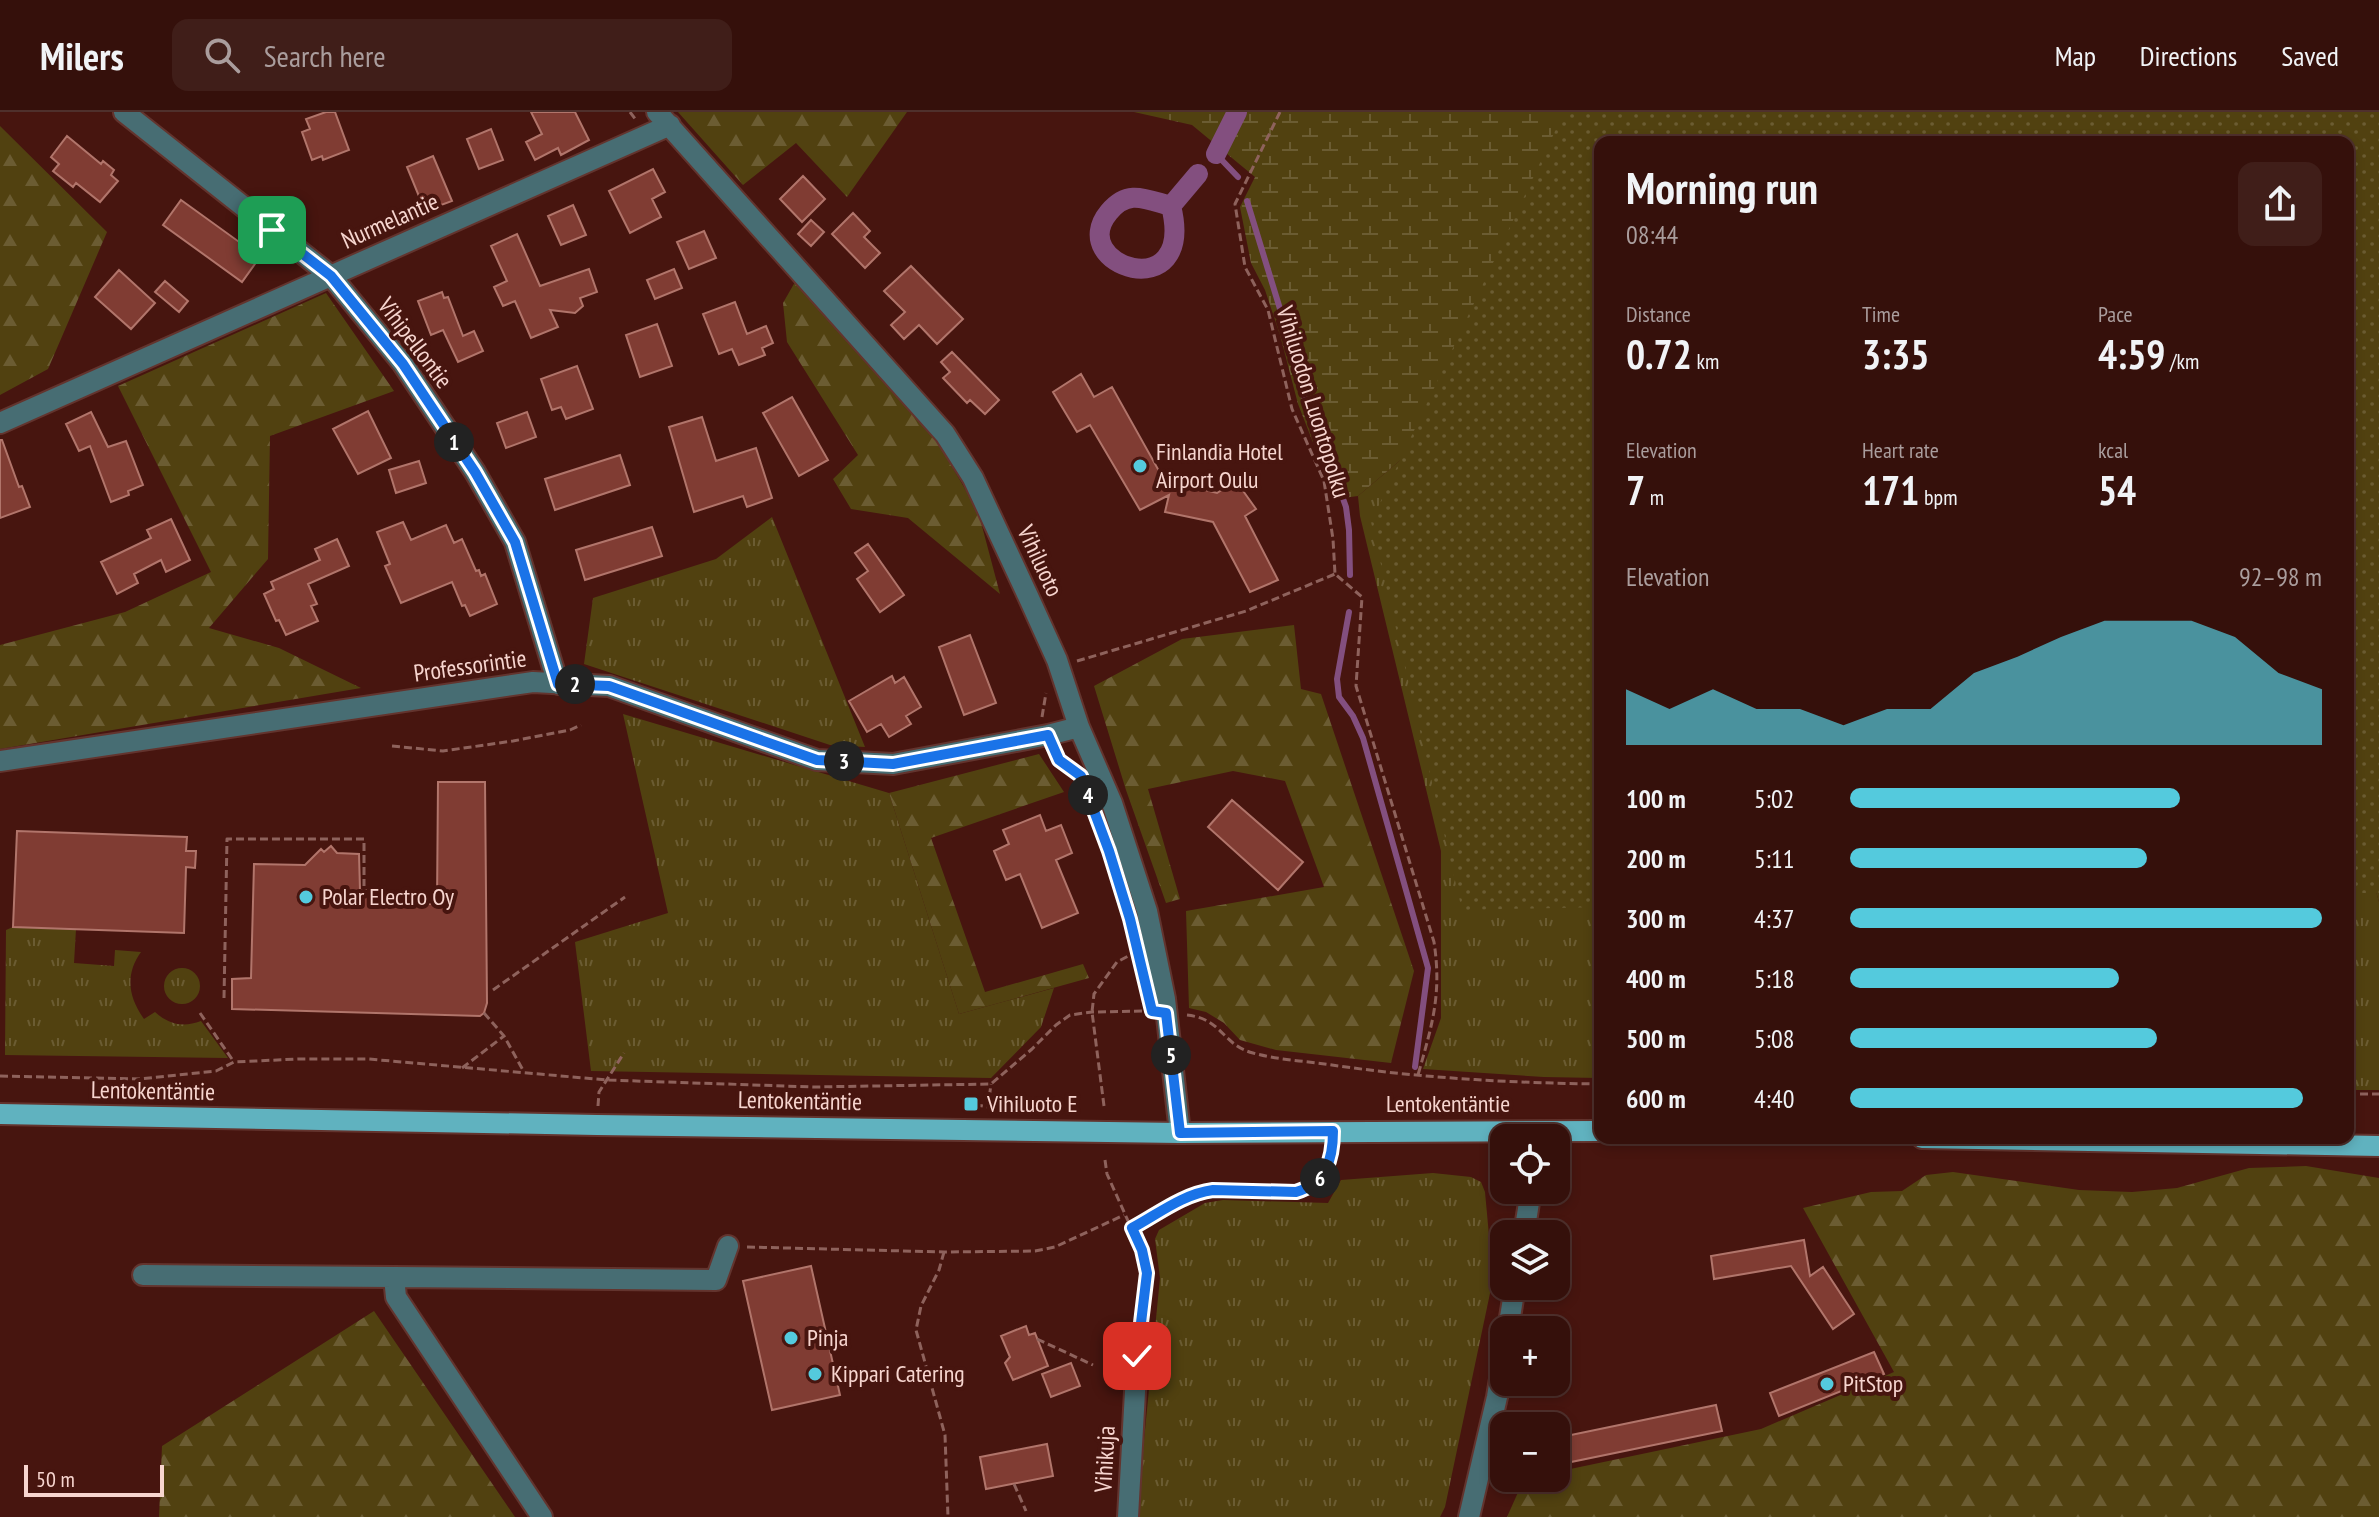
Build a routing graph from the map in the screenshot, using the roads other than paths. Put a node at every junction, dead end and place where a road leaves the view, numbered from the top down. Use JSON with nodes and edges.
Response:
{"nodes":[{"id":1,"x":124,"y":112,"type":"edge"},
{"id":2,"x":663,"y":119,"type":"edge"},
{"id":3,"x":331,"y":276,"type":"junction"},
{"id":4,"x":0,"y":423,"type":"edge"},
{"id":5,"x":558,"y":684,"type":"junction"},
{"id":6,"x":1079,"y":727,"type":"junction"},
{"id":7,"x":0,"y":761,"type":"edge"},
{"id":8,"x":0,"y":1114,"type":"edge"},
{"id":9,"x":1594,"y":1131,"type":"edge"},
{"id":10,"x":1180,"y":1133,"type":"junction"},
{"id":11,"x":1490,"y":1133,"type":"edge"},
{"id":12,"x":1570,"y":1133,"type":"edge"},
{"id":13,"x":2265,"y":1144,"type":"edge"},
{"id":14,"x":2379,"y":1146,"type":"edge"},
{"id":15,"x":728,"y":1246,"type":"road end"},
{"id":16,"x":143,"y":1275,"type":"dead end"},
{"id":17,"x":394,"y":1277,"type":"junction"},
{"id":18,"x":1137,"y":1356,"type":"road end"},
{"id":19,"x":1497,"y":1396,"type":"edge"},
{"id":20,"x":542,"y":1517,"type":"edge"},
{"id":21,"x":1128,"y":1517,"type":"edge"},
{"id":22,"x":1469,"y":1517,"type":"edge"}],
"edges":[{"from":1,"to":3,"type":"street","name":"Vihipellontie"},
{"from":2,"to":3,"type":"street","name":"Nurmelantie"},
{"from":2,"to":6,"type":"street","name":"Vihiluoto"},
{"from":3,"to":4,"type":"street","name":"Nurmelantie"},
{"from":3,"to":5,"type":"street","name":"Vihipellontie"},
{"from":5,"to":6,"type":"street","name":"Professorintie"},
{"from":5,"to":7,"type":"street","name":"Professorintie"},
{"from":6,"to":10,"type":"street","name":"Vihiluoto"},
{"from":8,"to":10,"type":"main road","name":"Lentokentäntie"},
{"from":9,"to":12,"type":"main road","name":"Lentokentäntie"},
{"from":10,"to":11,"type":"main road","name":"Lentokentäntie"},
{"from":13,"to":14,"type":"main road"},
{"from":15,"to":17,"type":"street"},
{"from":16,"to":17,"type":"street"},
{"from":17,"to":20,"type":"street"},
{"from":18,"to":21,"type":"street","name":"Vihikuja"},
{"from":19,"to":22,"type":"street"}]}
